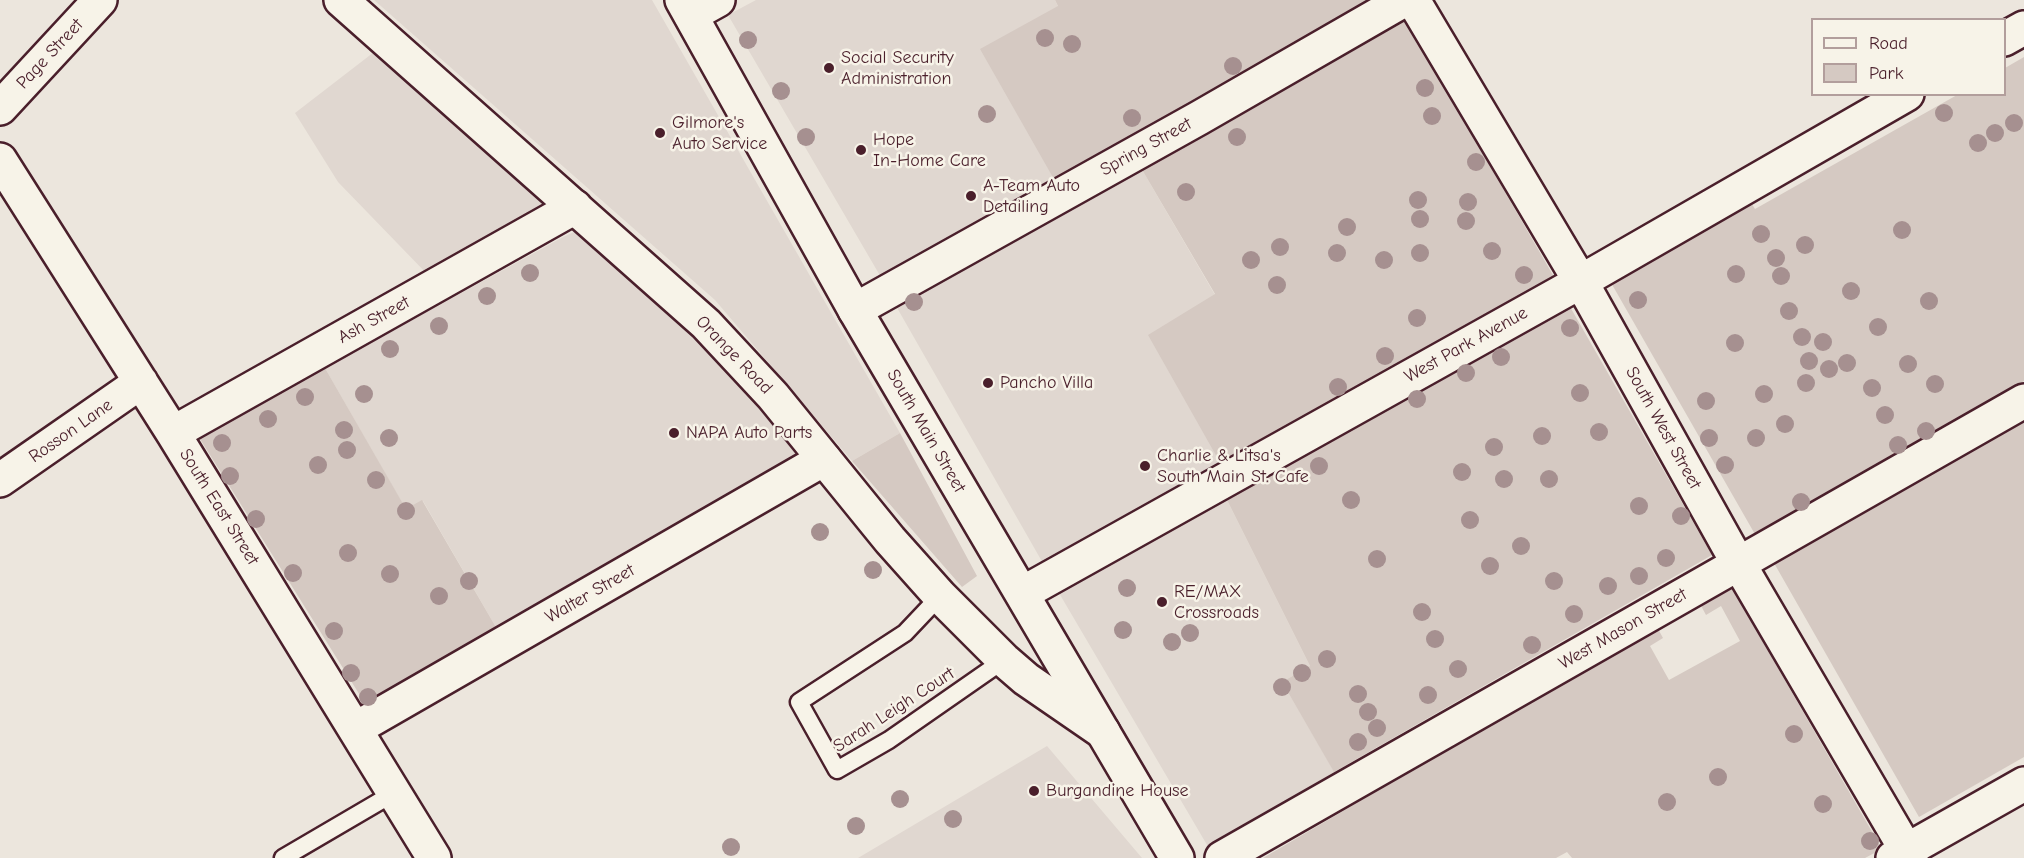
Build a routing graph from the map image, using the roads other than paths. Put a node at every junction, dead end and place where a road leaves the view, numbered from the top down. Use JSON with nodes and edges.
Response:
{"nodes":[{"id":1,"x":100,"y":0,"type":"edge"},
{"id":2,"x":341,"y":0,"type":"edge"},
{"id":3,"x":1404,"y":0,"type":"edge"},
{"id":4,"x":1413,"y":0,"type":"edge"},
{"id":5,"x":697,"y":5,"type":"edge"},
{"id":6,"x":2024,"y":28,"type":"edge"},
{"id":7,"x":2006,"y":38,"type":"edge"},
{"id":8,"x":1904,"y":96,"type":"edge"},
{"id":9,"x":0,"y":108,"type":"edge"},
{"id":10,"x":0,"y":160,"type":"edge"},
{"id":11,"x":575,"y":207,"type":"junction"},
{"id":12,"x":1580,"y":282,"type":"junction"},
{"id":13,"x":855,"y":310,"type":"junction"},
{"id":14,"x":141,"y":382,"type":"junction"},
{"id":15,"x":2024,"y":400,"type":"edge"},
{"id":16,"x":173,"y":433,"type":"junction"},
{"id":17,"x":824,"y":459,"type":"junction"},
{"id":18,"x":0,"y":480,"type":"edge"},
{"id":19,"x":1739,"y":563,"type":"junction"},
{"id":20,"x":1023,"y":593,"type":"junction"},
{"id":21,"x":940,"y":596,"type":"junction"},
{"id":22,"x":1004,"y":660,"type":"junction"},
{"id":23,"x":355,"y":729,"type":"junction"},
{"id":24,"x":1103,"y":732,"type":"junction"},
{"id":25,"x":2024,"y":784,"type":"edge"},
{"id":26,"x":394,"y":793,"type":"junction"},
{"id":27,"x":1903,"y":856,"type":"edge"},
{"id":28,"x":283,"y":858,"type":"edge"},
{"id":29,"x":434,"y":858,"type":"edge"},
{"id":30,"x":1178,"y":858,"type":"edge"},
{"id":31,"x":1222,"y":858,"type":"edge"}],
"edges":[{"from":1,"to":9,"type":"street","name":"Page Street"},
{"from":2,"to":11,"type":"street","name":"Orange Road"},
{"from":3,"to":13,"type":"street","name":"Spring Street"},
{"from":4,"to":12,"type":"street","name":"South West Street"},
{"from":5,"to":13,"type":"street","name":"South Main Street"},
{"from":6,"to":7,"type":"street"},
{"from":8,"to":12,"type":"street","name":"West Park Avenue"},
{"from":10,"to":14,"type":"street","name":"South East Street"},
{"from":11,"to":16,"type":"street","name":"Ash Street"},
{"from":11,"to":17,"type":"street","name":"Orange Road"},
{"from":12,"to":19,"type":"street","name":"South West Street"},
{"from":12,"to":20,"type":"street","name":"West Park Avenue"},
{"from":13,"to":20,"type":"street","name":"South Main Street"},
{"from":14,"to":16,"type":"street","name":"South East Street"},
{"from":14,"to":18,"type":"street","name":"Rosson Lane"},
{"from":15,"to":19,"type":"street","name":"West Mason Street"},
{"from":16,"to":23,"type":"street","name":"South East Street"},
{"from":17,"to":21,"type":"street","name":"Orange Road"},
{"from":17,"to":23,"type":"street","name":"Walter Street"},
{"from":19,"to":27,"type":"street","name":"South West Street"},
{"from":19,"to":31,"type":"street","name":"West Mason Street"},
{"from":20,"to":24,"type":"street","name":"South Main Street"},
{"from":21,"to":22,"type":"street","name":"Orange Road"},
{"from":21,"to":22,"type":"lane","name":"Sarah Leigh Court"},
{"from":22,"to":24,"type":"street","name":"Orange Road"},
{"from":23,"to":26,"type":"street","name":"South East Street"},
{"from":24,"to":30,"type":"street","name":"South Main Street"},
{"from":25,"to":27,"type":"street"},
{"from":26,"to":28,"type":"lane"},
{"from":26,"to":29,"type":"street","name":"South East Street"}]}
